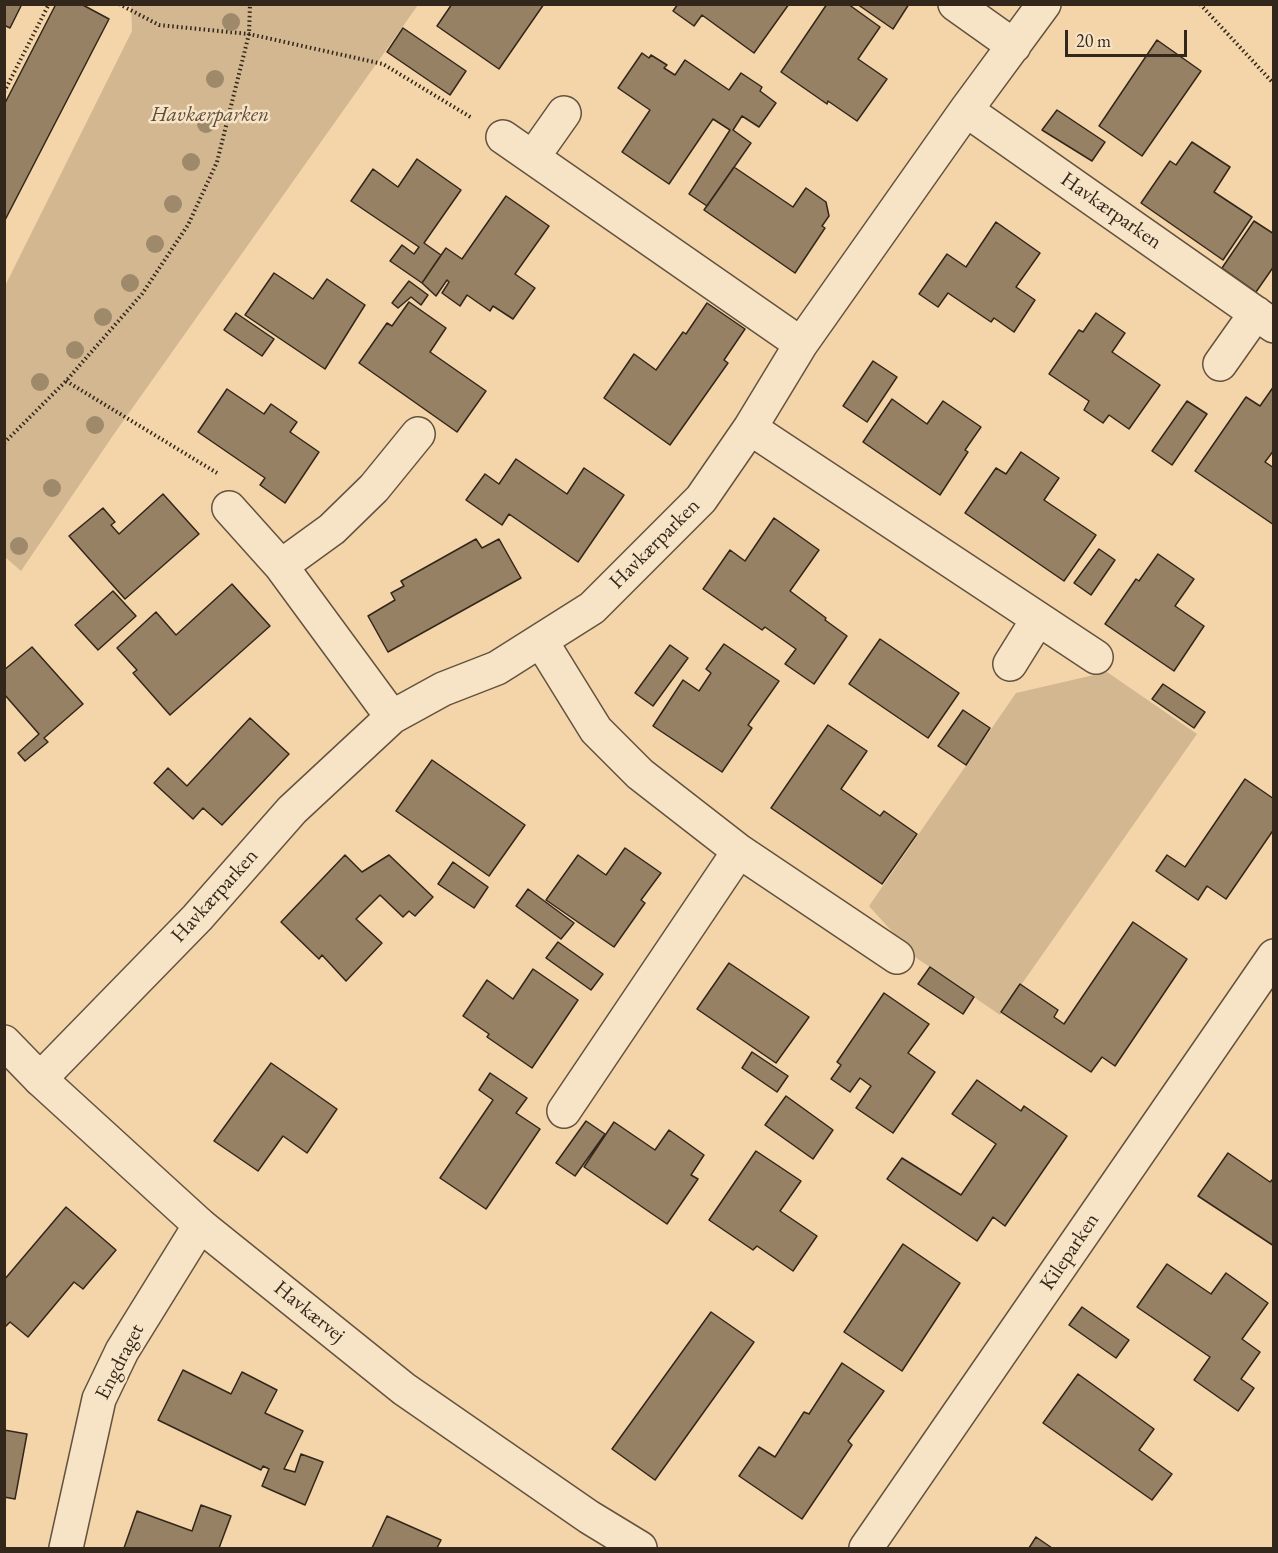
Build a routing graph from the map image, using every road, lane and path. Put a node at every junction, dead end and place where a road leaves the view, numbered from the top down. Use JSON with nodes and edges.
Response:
{"nodes":[{"id":1,"x":50,"y":4,"type":"edge"},
{"id":2,"x":119,"y":4,"type":"edge"},
{"id":3,"x":250,"y":4,"type":"edge"},
{"id":4,"x":955,"y":4,"type":"edge"},
{"id":5,"x":1044,"y":4,"type":"edge"},
{"id":6,"x":1200,"y":4,"type":"edge"},
{"id":7,"x":249,"y":34,"type":"junction"},
{"id":8,"x":1014,"y":46,"type":"junction"},
{"id":9,"x":1274,"y":84,"type":"edge"},
{"id":10,"x":4,"y":92,"type":"edge"},
{"id":11,"x":966,"y":110,"type":"junction"},
{"id":12,"x":564,"y":113,"type":"dead end"},
{"id":13,"x":503,"y":137,"type":"joint"},
{"id":14,"x":533,"y":158,"type":"junction"},
{"id":15,"x":1265,"y":319,"type":"edge"},
{"id":16,"x":801,"y":344,"type":"junction"},
{"id":17,"x":1220,"y":364,"type":"dead end"},
{"id":18,"x":66,"y":381,"type":"junction"},
{"id":19,"x":750,"y":428,"type":"junction"},
{"id":20,"x":418,"y":434,"type":"dead end"},
{"id":21,"x":4,"y":443,"type":"edge"},
{"id":22,"x":229,"y":508,"type":"joint"},
{"id":23,"x":281,"y":566,"type":"junction"},
{"id":24,"x":1038,"y":619,"type":"junction"},
{"id":25,"x":541,"y":641,"type":"junction"},
{"id":26,"x":1096,"y":657,"type":"dead end"},
{"id":27,"x":1010,"y":664,"type":"dead end"},
{"id":28,"x":392,"y":717,"type":"junction"},
{"id":29,"x":739,"y":851,"type":"junction"},
{"id":30,"x":1274,"y":956,"type":"edge"},
{"id":31,"x":897,"y":957,"type":"dead end"},
{"id":32,"x":4,"y":1042,"type":"edge"},
{"id":33,"x":40,"y":1079,"type":"junction"},
{"id":34,"x":564,"y":1111,"type":"dead end"},
{"id":35,"x":200,"y":1225,"type":"junction"},
{"id":36,"x":66,"y":1548,"type":"edge"},
{"id":37,"x":640,"y":1548,"type":"edge"},
{"id":38,"x":866,"y":1548,"type":"edge"}],
"edges":[{"from":1,"to":10,"type":"path"},
{"from":2,"to":7,"type":"path"},
{"from":3,"to":7,"type":"path"},
{"from":4,"to":8,"type":"street"},
{"from":5,"to":8,"type":"street","name":"Havkærparken"},
{"from":6,"to":9,"type":"path"},
{"from":7,"to":13,"type":"path"},
{"from":7,"to":18,"type":"path"},
{"from":8,"to":11,"type":"street","name":"Havkærparken"},
{"from":11,"to":15,"type":"street","name":"Havkærparken"},
{"from":11,"to":16,"type":"street","name":"Havkærparken"},
{"from":12,"to":14,"type":"street"},
{"from":13,"to":14,"type":"street"},
{"from":14,"to":16,"type":"street"},
{"from":15,"to":17,"type":"street","name":"Havkærparken"},
{"from":16,"to":19,"type":"street","name":"Havkærparken"},
{"from":18,"to":21,"type":"path"},
{"from":18,"to":22,"type":"path"},
{"from":19,"to":24,"type":"street"},
{"from":19,"to":25,"type":"street","name":"Havkærparken"},
{"from":20,"to":23,"type":"street"},
{"from":22,"to":23,"type":"street"},
{"from":23,"to":28,"type":"street"},
{"from":24,"to":26,"type":"street"},
{"from":24,"to":27,"type":"street"},
{"from":25,"to":28,"type":"street","name":"Havkærparken"},
{"from":25,"to":29,"type":"street"},
{"from":28,"to":33,"type":"street","name":"Havkærparken"},
{"from":29,"to":31,"type":"street"},
{"from":29,"to":34,"type":"street"},
{"from":30,"to":38,"type":"street","name":"Kileparken"},
{"from":32,"to":33,"type":"street","name":"Havkærvej"},
{"from":33,"to":35,"type":"street","name":"Havkærvej"},
{"from":35,"to":36,"type":"street","name":"Engdraget"},
{"from":35,"to":37,"type":"street","name":"Havkærvej"}]}
